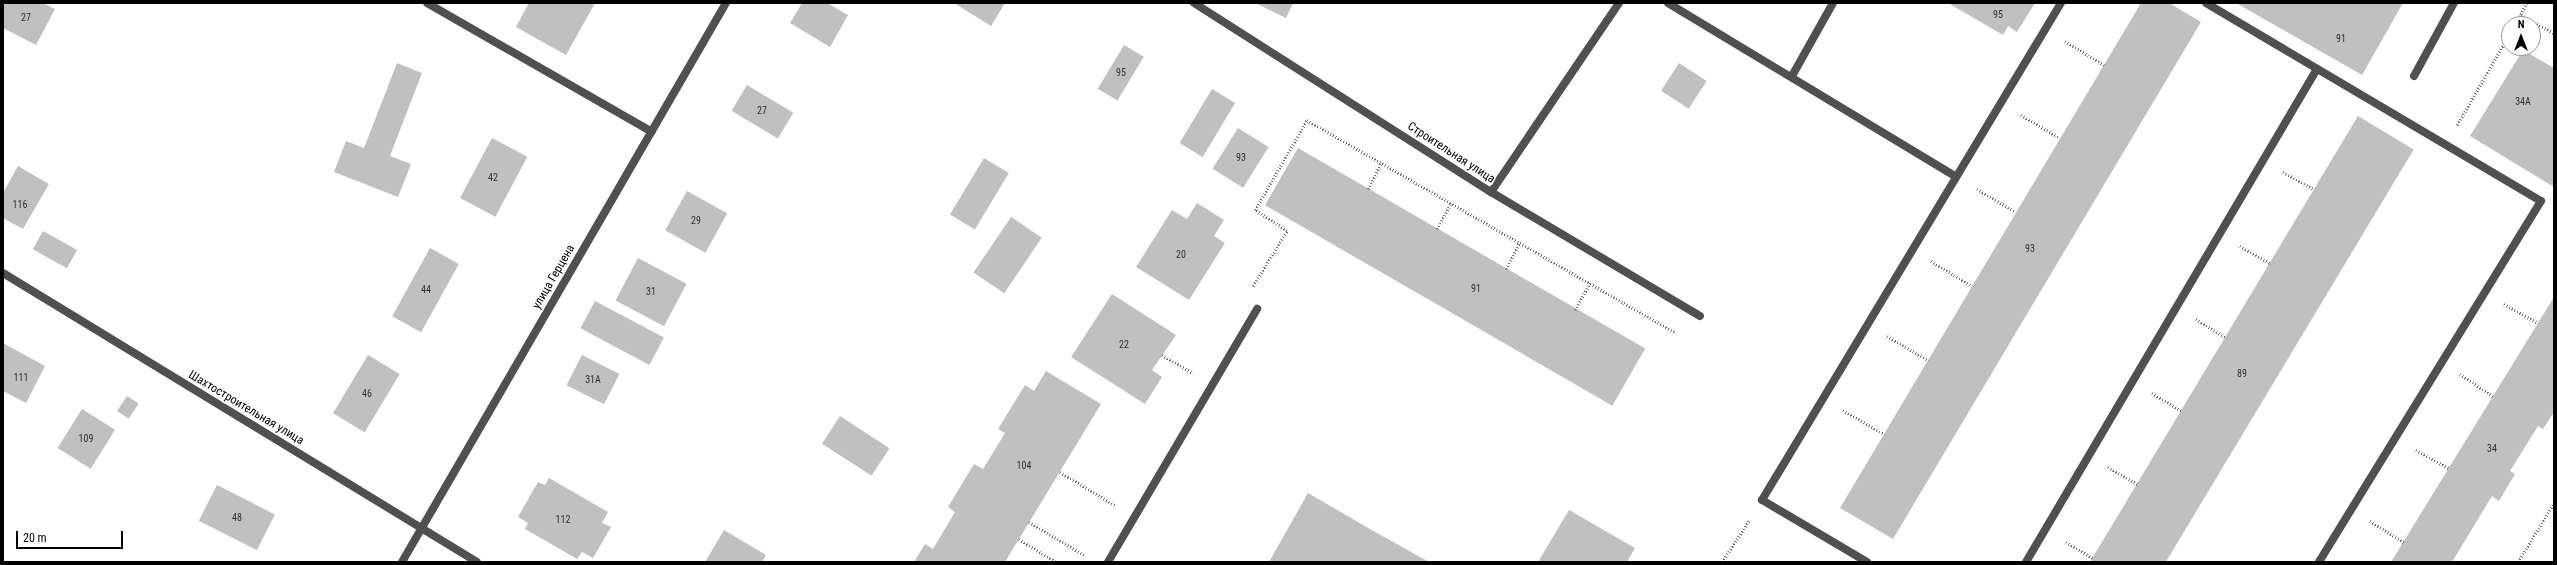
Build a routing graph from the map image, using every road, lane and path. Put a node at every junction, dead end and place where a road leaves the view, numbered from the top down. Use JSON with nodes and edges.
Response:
{"nodes":[{"id":1,"x":426,"y":3,"type":"edge"},
{"id":2,"x":726,"y":3,"type":"edge"},
{"id":3,"x":1194,"y":3,"type":"edge"},
{"id":4,"x":1619,"y":3,"type":"edge"},
{"id":5,"x":1668,"y":3,"type":"edge"},
{"id":6,"x":1833,"y":3,"type":"edge"},
{"id":7,"x":2061,"y":3,"type":"edge"},
{"id":8,"x":2206,"y":3,"type":"edge"},
{"id":9,"x":2454,"y":3,"type":"edge"},
{"id":10,"x":2528,"y":3,"type":"edge"},
{"id":11,"x":2521,"y":14,"type":"joint"},
{"id":12,"x":2045,"y":29,"type":"junction"},
{"id":13,"x":2554,"y":33,"type":"edge"},
{"id":14,"x":2501,"y":49,"type":"edge"},
{"id":15,"x":2104,"y":64,"type":"dead end"},
{"id":16,"x":2317,"y":69,"type":"junction"},
{"id":17,"x":1792,"y":76,"type":"junction"},
{"id":18,"x":2414,"y":76,"type":"dead end"},
{"id":19,"x":2001,"y":102,"type":"junction"},
{"id":20,"x":652,"y":132,"type":"junction"},
{"id":21,"x":2060,"y":138,"type":"dead end"},
{"id":22,"x":2446,"y":145,"type":"junction"},
{"id":23,"x":2262,"y":161,"type":"junction"},
{"id":24,"x":1381,"y":163,"type":"junction"},
{"id":25,"x":1955,"y":176,"type":"junction"},
{"id":26,"x":1368,"y":189,"type":"dead end"},
{"id":27,"x":2314,"y":189,"type":"dead end"},
{"id":28,"x":1491,"y":192,"type":"junction"},
{"id":29,"x":1451,"y":202,"type":"junction"},
{"id":30,"x":2016,"y":212,"type":"dead end"},
{"id":31,"x":1437,"y":229,"type":"dead end"},
{"id":32,"x":1287,"y":231,"type":"dead end"},
{"id":33,"x":2219,"y":234,"type":"junction"},
{"id":34,"x":1519,"y":243,"type":"junction"},
{"id":35,"x":1912,"y":250,"type":"junction"},
{"id":36,"x":2270,"y":264,"type":"dead end"},
{"id":37,"x":1506,"y":269,"type":"dead end"},
{"id":38,"x":3,"y":273,"type":"edge"},
{"id":39,"x":1590,"y":283,"type":"junction"},
{"id":40,"x":1972,"y":286,"type":"dead end"},
{"id":41,"x":2484,"y":294,"type":"junction"},
{"id":42,"x":2176,"y":307,"type":"junction"},
{"id":43,"x":1257,"y":309,"type":"dead end"},
{"id":44,"x":1575,"y":310,"type":"dead end"},
{"id":45,"x":1700,"y":316,"type":"dead end"},
{"id":46,"x":2538,"y":323,"type":"dead end"},
{"id":47,"x":1867,"y":324,"type":"junction"},
{"id":48,"x":1676,"y":333,"type":"dead end"},
{"id":49,"x":2226,"y":338,"type":"dead end"},
{"id":50,"x":1162,"y":355,"type":"dead end"},
{"id":51,"x":1928,"y":360,"type":"dead end"},
{"id":52,"x":2442,"y":363,"type":"junction"},
{"id":53,"x":1198,"y":376,"type":"dead end"},
{"id":54,"x":2132,"y":382,"type":"junction"},
{"id":55,"x":2494,"y":396,"type":"dead end"},
{"id":56,"x":1823,"y":398,"type":"junction"},
{"id":57,"x":2182,"y":411,"type":"dead end"},
{"id":58,"x":1884,"y":434,"type":"dead end"},
{"id":59,"x":2395,"y":439,"type":"junction"},
{"id":60,"x":2089,"y":455,"type":"junction"},
{"id":61,"x":2448,"y":468,"type":"dead end"},
{"id":62,"x":1060,"y":472,"type":"dead end"},
{"id":63,"x":2138,"y":485,"type":"dead end"},
{"id":64,"x":1762,"y":500,"type":"junction"},
{"id":65,"x":2554,"y":503,"type":"edge"},
{"id":66,"x":1118,"y":506,"type":"dead end"},
{"id":67,"x":2352,"y":510,"type":"junction"},
{"id":68,"x":1029,"y":522,"type":"dead end"},
{"id":69,"x":2045,"y":529,"type":"junction"},
{"id":70,"x":422,"y":530,"type":"junction"},
{"id":71,"x":1019,"y":539,"type":"dead end"},
{"id":72,"x":2404,"y":542,"type":"dead end"},
{"id":73,"x":1088,"y":557,"type":"dead end"},
{"id":74,"x":2094,"y":559,"type":"dead end"},
{"id":75,"x":402,"y":562,"type":"edge"},
{"id":76,"x":477,"y":562,"type":"edge"},
{"id":77,"x":1056,"y":562,"type":"edge"},
{"id":78,"x":1108,"y":562,"type":"edge"},
{"id":79,"x":1722,"y":562,"type":"edge"},
{"id":80,"x":1867,"y":562,"type":"edge"},
{"id":81,"x":2026,"y":562,"type":"edge"},
{"id":82,"x":2319,"y":562,"type":"edge"},
{"id":83,"x":2518,"y":562,"type":"edge"}],
"edges":[{"from":1,"to":20,"type":"street"},
{"from":2,"to":20,"type":"street","name":"улица Герцена"},
{"from":3,"to":28,"type":"street","name":"Строительная улица"},
{"from":4,"to":28,"type":"street"},
{"from":5,"to":17,"type":"street"},
{"from":6,"to":17,"type":"street"},
{"from":7,"to":12,"type":"street"},
{"from":8,"to":16,"type":"street"},
{"from":9,"to":18,"type":"street"},
{"from":10,"to":11,"type":"path"},
{"from":11,"to":13,"type":"path"},
{"from":12,"to":15,"type":"path"},
{"from":12,"to":19,"type":"street"},
{"from":14,"to":22,"type":"path"},
{"from":16,"to":22,"type":"street"},
{"from":16,"to":23,"type":"street"},
{"from":17,"to":25,"type":"street"},
{"from":19,"to":21,"type":"path"},
{"from":19,"to":25,"type":"street"},
{"from":20,"to":70,"type":"street","name":"улица Герцена"},
{"from":22,"to":41,"type":"street"},
{"from":23,"to":27,"type":"path"},
{"from":23,"to":33,"type":"street"},
{"from":24,"to":26,"type":"path"},
{"from":24,"to":29,"type":"path"},
{"from":24,"to":32,"type":"path"},
{"from":25,"to":30,"type":"path"},
{"from":25,"to":35,"type":"street"},
{"from":28,"to":45,"type":"street","name":"Строительная улица"},
{"from":29,"to":31,"type":"path"},
{"from":29,"to":34,"type":"path"},
{"from":33,"to":36,"type":"path"},
{"from":33,"to":42,"type":"street"},
{"from":34,"to":37,"type":"path"},
{"from":34,"to":39,"type":"path"},
{"from":35,"to":40,"type":"path"},
{"from":35,"to":47,"type":"street"},
{"from":38,"to":70,"type":"street","name":"Шахтостроительная улица"},
{"from":39,"to":44,"type":"path"},
{"from":39,"to":48,"type":"path"},
{"from":41,"to":46,"type":"path"},
{"from":41,"to":52,"type":"street"},
{"from":42,"to":49,"type":"path"},
{"from":42,"to":54,"type":"street"},
{"from":43,"to":78,"type":"street"},
{"from":47,"to":51,"type":"path"},
{"from":47,"to":56,"type":"street"},
{"from":50,"to":53,"type":"path"},
{"from":52,"to":55,"type":"path"},
{"from":52,"to":59,"type":"street"},
{"from":54,"to":57,"type":"path"},
{"from":54,"to":60,"type":"street"},
{"from":56,"to":58,"type":"path"},
{"from":56,"to":64,"type":"street"},
{"from":59,"to":61,"type":"path"},
{"from":59,"to":67,"type":"street"},
{"from":60,"to":63,"type":"path"},
{"from":60,"to":69,"type":"street"},
{"from":62,"to":66,"type":"path"},
{"from":64,"to":79,"type":"path"},
{"from":64,"to":80,"type":"street"},
{"from":65,"to":83,"type":"path"},
{"from":67,"to":72,"type":"path"},
{"from":67,"to":82,"type":"street"},
{"from":68,"to":73,"type":"path"},
{"from":69,"to":74,"type":"path"},
{"from":69,"to":81,"type":"street"},
{"from":70,"to":75,"type":"street","name":"улица Герцена"},
{"from":70,"to":76,"type":"street","name":"Шахтостроительная улица"},
{"from":71,"to":77,"type":"path"}]}
